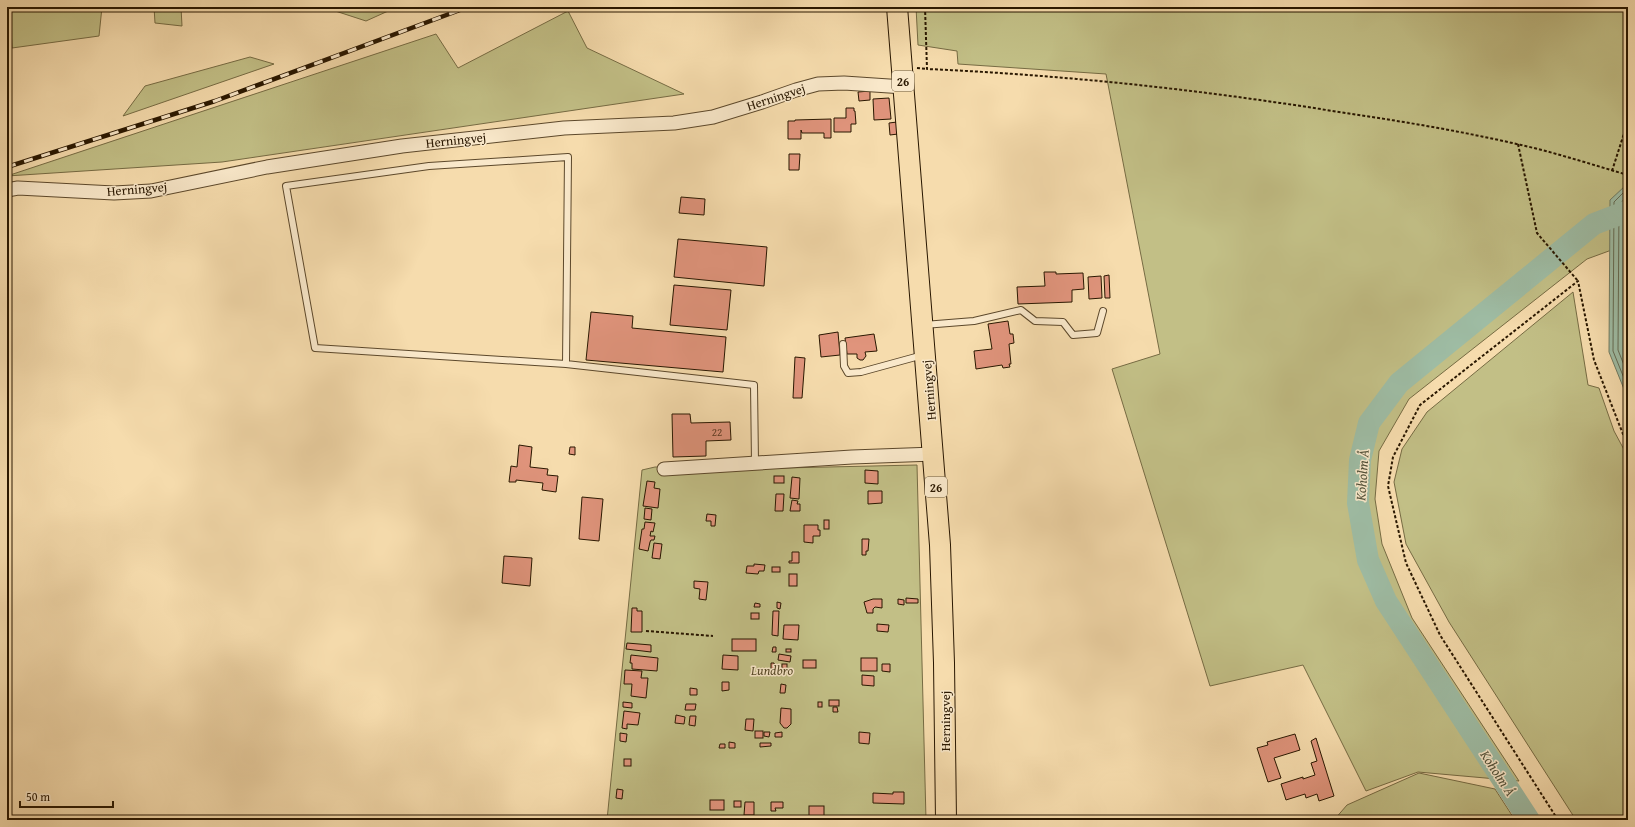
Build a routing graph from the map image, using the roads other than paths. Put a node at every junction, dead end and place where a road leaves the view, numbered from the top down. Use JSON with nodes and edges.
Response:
{"nodes":[{"id":1,"x":897,"y":7,"type":"edge"},
{"id":2,"x":904,"y":87,"type":"junction"},
{"id":3,"x":7,"y":190,"type":"edge"},
{"id":4,"x":1103,"y":311,"type":"dead end"},
{"id":5,"x":924,"y":325,"type":"junction"},
{"id":6,"x":843,"y":344,"type":"dead end"},
{"id":7,"x":926,"y":354,"type":"junction"},
{"id":8,"x":566,"y":364,"type":"junction"},
{"id":9,"x":934,"y":454,"type":"junction"},
{"id":10,"x":755,"y":463,"type":"junction"},
{"id":11,"x":664,"y":469,"type":"dead end"},
{"id":12,"x":946,"y":820,"type":"edge"}],
"edges":[{"from":1,"to":2,"type":"main road","name":"Herningvej","number":"26"},
{"from":2,"to":3,"type":"street","name":"Herningvej"},
{"from":2,"to":5,"type":"main road","name":"Herningvej","number":"26"},
{"from":4,"to":5,"type":"lane"},
{"from":5,"to":7,"type":"main road","name":"Herningvej","number":"26"},
{"from":6,"to":7,"type":"lane"},
{"from":7,"to":9,"type":"main road","name":"Herningvej","number":"26"},
{"from":8,"to":8,"type":"lane"},
{"from":8,"to":10,"type":"lane"},
{"from":9,"to":10,"type":"street"},
{"from":9,"to":12,"type":"main road","name":"Herningvej","number":"26"},
{"from":10,"to":11,"type":"street"}]}
